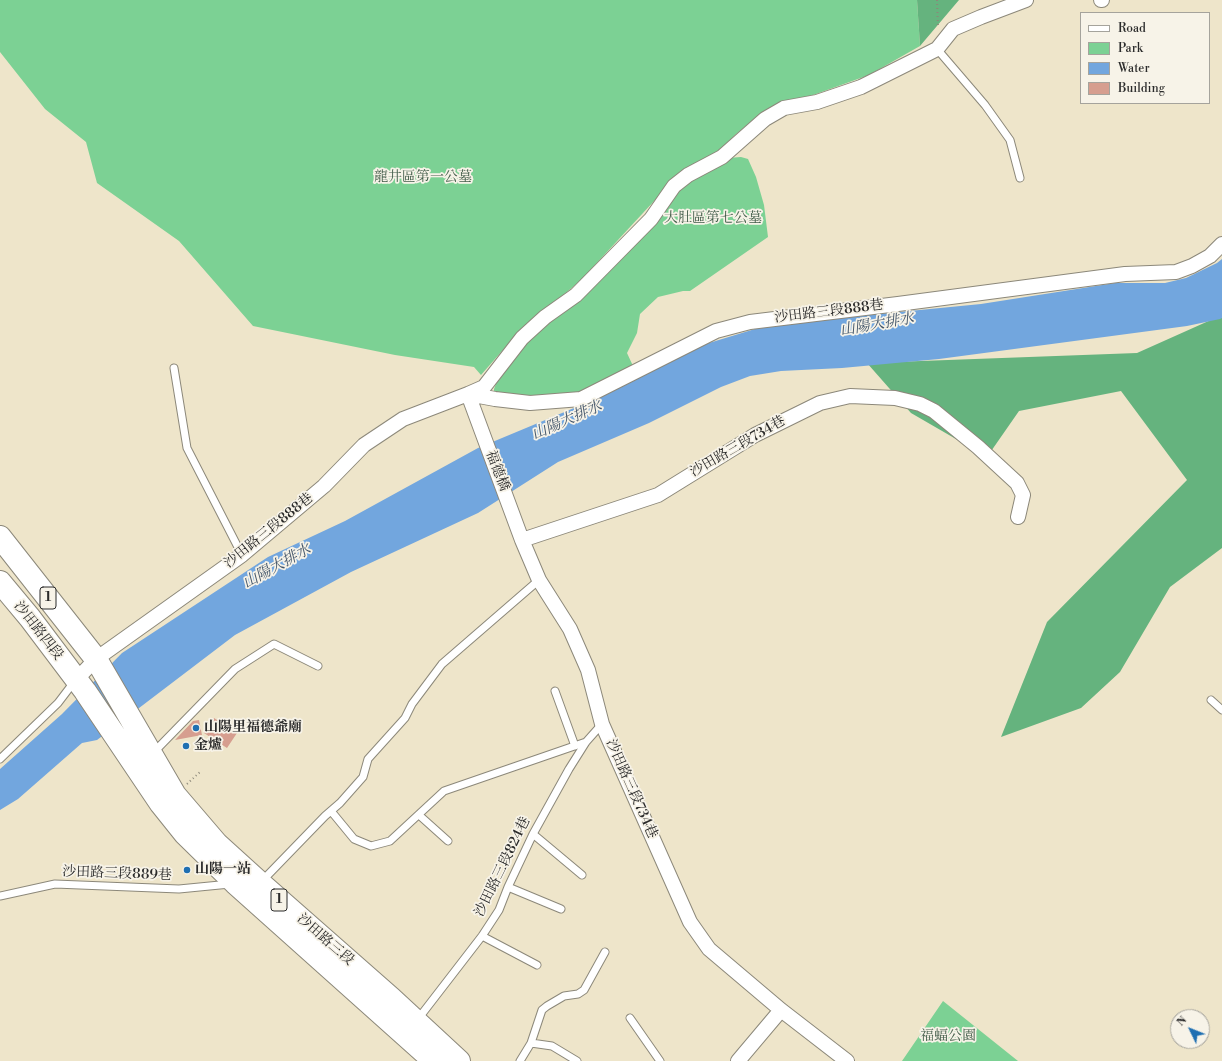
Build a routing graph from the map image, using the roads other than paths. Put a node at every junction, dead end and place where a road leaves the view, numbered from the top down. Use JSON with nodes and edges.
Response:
{"nodes":[{"id":1,"x":1026,"y":0,"type":"edge"},
{"id":2,"x":937,"y":49,"type":"junction"},
{"id":3,"x":1020,"y":178,"type":"dead end"},
{"id":4,"x":1222,"y":244,"type":"edge"},
{"id":5,"x":174,"y":368,"type":"dead end"},
{"id":6,"x":468,"y":394,"type":"junction"},
{"id":7,"x":510,"y":506,"type":"joint"},
{"id":8,"x":1018,"y":517,"type":"dead end"},
{"id":9,"x":0,"y":537,"type":"edge"},
{"id":10,"x":522,"y":540,"type":"junction"},
{"id":11,"x":242,"y":555,"type":"junction"},
{"id":12,"x":539,"y":580,"type":"junction"},
{"id":13,"x":0,"y":582,"type":"edge"},
{"id":14,"x":318,"y":666,"type":"dead end"},
{"id":15,"x":101,"y":668,"type":"junction"},
{"id":16,"x":80,"y":686,"type":"junction"},
{"id":17,"x":555,"y":691,"type":"dead end"},
{"id":18,"x":1211,"y":700,"type":"dead end"},
{"id":19,"x":1222,"y":710,"type":"edge"},
{"id":20,"x":602,"y":724,"type":"junction"},
{"id":21,"x":586,"y":742,"type":"junction"},
{"id":22,"x":576,"y":746,"type":"junction"},
{"id":23,"x":0,"y":759,"type":"edge"},
{"id":24,"x":144,"y":762,"type":"junction"},
{"id":25,"x":331,"y":811,"type":"junction"},
{"id":26,"x":419,"y":815,"type":"junction"},
{"id":27,"x":533,"y":834,"type":"junction"},
{"id":28,"x":448,"y":841,"type":"dead end"},
{"id":29,"x":582,"y":875,"type":"dead end"},
{"id":30,"x":235,"y":883,"type":"junction"},
{"id":31,"x":260,"y":883,"type":"junction"},
{"id":32,"x":508,"y":887,"type":"junction"},
{"id":33,"x":0,"y":896,"type":"edge"},
{"id":34,"x":560,"y":909,"type":"dead end"},
{"id":35,"x":482,"y":936,"type":"junction"},
{"id":36,"x":604,"y":952,"type":"dead end"},
{"id":37,"x":537,"y":965,"type":"dead end"},
{"id":38,"x":781,"y":1010,"type":"junction"},
{"id":39,"x":630,"y":1018,"type":"dead end"},
{"id":40,"x":411,"y":1028,"type":"junction"},
{"id":41,"x":531,"y":1043,"type":"junction"},
{"id":42,"x":434,"y":1061,"type":"edge"},
{"id":43,"x":459,"y":1061,"type":"edge"},
{"id":44,"x":520,"y":1061,"type":"edge"},
{"id":45,"x":576,"y":1061,"type":"edge"},
{"id":46,"x":660,"y":1061,"type":"edge"},
{"id":47,"x":738,"y":1061,"type":"edge"},
{"id":48,"x":847,"y":1061,"type":"edge"}],
"edges":[{"from":1,"to":2,"type":"street"},
{"from":2,"to":3,"type":"lane"},
{"from":2,"to":6,"type":"street"},
{"from":4,"to":6,"type":"street","name":"沙田路三段888巷"},
{"from":5,"to":11,"type":"lane"},
{"from":6,"to":7,"type":"street","name":"福德橋"},
{"from":6,"to":11,"type":"street","name":"沙田路三段888巷"},
{"from":7,"to":10,"type":"street","name":"沙田路三段734巷"},
{"from":8,"to":10,"type":"street","name":"沙田路三段734巷"},
{"from":9,"to":15,"type":"main road","name":"沙田路四段","number":"1"},
{"from":10,"to":12,"type":"street","name":"沙田路三段734巷"},
{"from":11,"to":15,"type":"street","name":"沙田路三段888巷"},
{"from":12,"to":20,"type":"street","name":"沙田路三段734巷"},
{"from":12,"to":25,"type":"lane"},
{"from":13,"to":16,"type":"main road","name":"沙田路四段","number":"1"},
{"from":14,"to":24,"type":"lane"},
{"from":15,"to":16,"type":"street","name":"沙田路三段888巷"},
{"from":15,"to":24,"type":"main road","name":"沙田路三段","number":"1"},
{"from":16,"to":23,"type":"lane"},
{"from":16,"to":24,"type":"main road","name":"沙田路三段","number":"1"},
{"from":17,"to":22,"type":"lane"},
{"from":18,"to":19,"type":"lane"},
{"from":20,"to":21,"type":"lane","name":"沙田路三段824巷"},
{"from":20,"to":38,"type":"street","name":"沙田路三段734巷"},
{"from":21,"to":22,"type":"lane","name":"沙田路三段824巷"},
{"from":21,"to":27,"type":"lane","name":"沙田路三段824巷"},
{"from":22,"to":26,"type":"lane","name":"沙田路三段824巷"},
{"from":24,"to":30,"type":"main road","name":"沙田路三段","number":"1"},
{"from":24,"to":31,"type":"main road","name":"沙田路三段","number":"1"},
{"from":25,"to":26,"type":"lane","name":"沙田路三段824巷"},
{"from":25,"to":31,"type":"lane"},
{"from":26,"to":28,"type":"lane"},
{"from":27,"to":29,"type":"lane"},
{"from":27,"to":32,"type":"lane","name":"沙田路三段824巷"},
{"from":30,"to":31,"type":"lane"},
{"from":30,"to":33,"type":"lane","name":"沙田路三段889巷"},
{"from":30,"to":40,"type":"main road","name":"沙田路三段","number":"1"},
{"from":31,"to":40,"type":"main road","name":"沙田路三段","number":"1"},
{"from":32,"to":34,"type":"lane"},
{"from":32,"to":35,"type":"lane","name":"沙田路三段824巷"},
{"from":35,"to":37,"type":"lane"},
{"from":35,"to":40,"type":"lane","name":"沙田路三段824巷"},
{"from":36,"to":41,"type":"lane"},
{"from":38,"to":47,"type":"street"},
{"from":38,"to":48,"type":"street","name":"沙田路三段734巷"},
{"from":39,"to":46,"type":"lane"},
{"from":40,"to":42,"type":"main road","name":"沙田路三段","number":"1"},
{"from":40,"to":43,"type":"main road","name":"沙田路三段","number":"1"},
{"from":41,"to":44,"type":"lane"},
{"from":41,"to":45,"type":"lane"}]}
